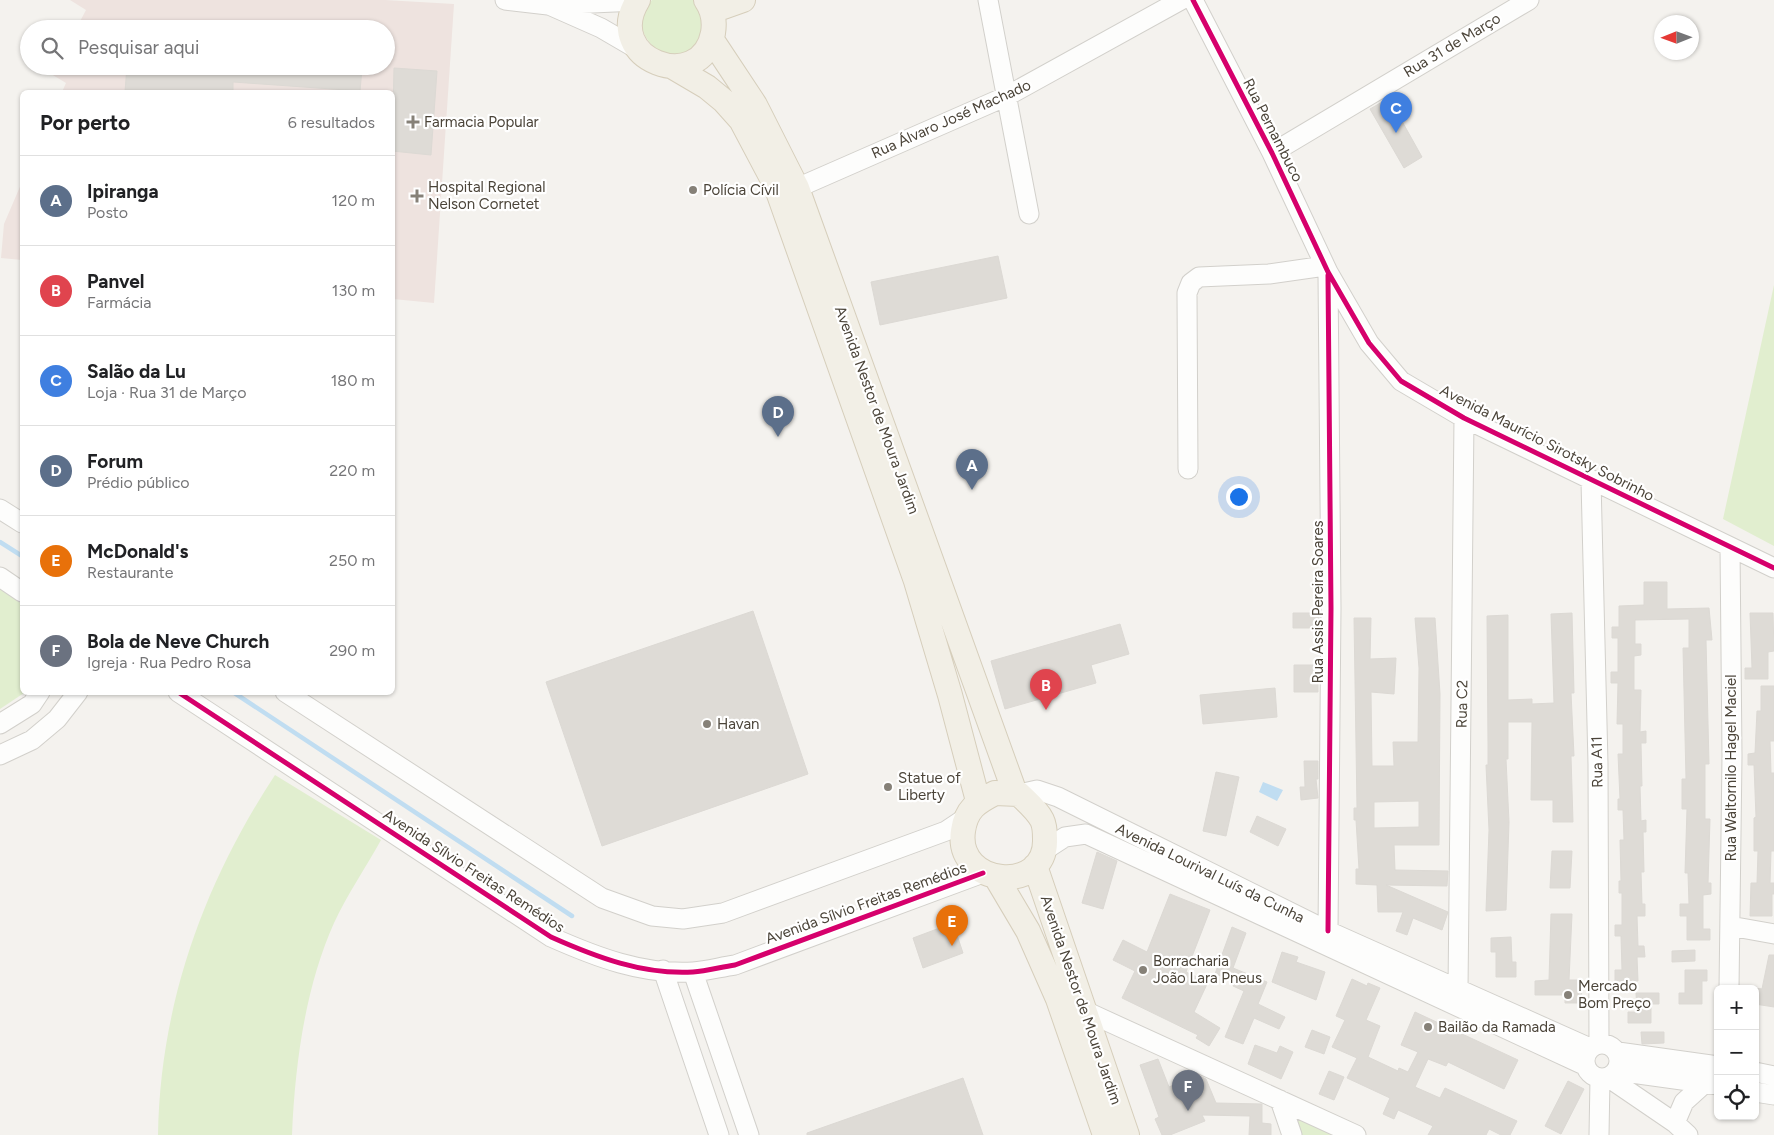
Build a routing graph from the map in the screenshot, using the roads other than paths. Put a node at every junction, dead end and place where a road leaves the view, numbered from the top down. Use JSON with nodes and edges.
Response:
{"nodes":[{"id":1,"x":506,"y":0,"type":"edge"},
{"id":2,"x":637,"y":0,"type":"edge"},
{"id":3,"x":743,"y":0,"type":"edge"},
{"id":4,"x":988,"y":0,"type":"edge"},
{"id":5,"x":1181,"y":0,"type":"edge"},
{"id":6,"x":1193,"y":0,"type":"edge"},
{"id":7,"x":1529,"y":0,"type":"edge"},
{"id":8,"x":548,"y":5,"type":"junction"},
{"id":9,"x":709,"y":5,"type":"edge"},
{"id":10,"x":712,"y":40,"type":"junction"},
{"id":11,"x":637,"y":48,"type":"junction"},
{"id":12,"x":673,"y":67,"type":"junction"},
{"id":13,"x":1007,"y":96,"type":"junction"},
{"id":14,"x":1272,"y":153,"type":"junction"},
{"id":15,"x":797,"y":188,"type":"junction"},
{"id":16,"x":1029,"y":214,"type":"dead end"},
{"id":17,"x":1327,"y":269,"type":"junction"},
{"id":18,"x":862,"y":397,"type":"junction"},
{"id":19,"x":1464,"y":418,"type":"junction"},
{"id":20,"x":1188,"y":469,"type":"dead end"},
{"id":21,"x":1591,"y":481,"type":"junction"},
{"id":22,"x":0,"y":509,"type":"edge"},
{"id":23,"x":20,"y":522,"type":"edge"},
{"id":24,"x":1730,"y":547,"type":"junction"},
{"id":25,"x":1774,"y":568,"type":"edge"},
{"id":26,"x":0,"y":577,"type":"edge"},
{"id":27,"x":20,"y":591,"type":"edge"},
{"id":28,"x":38,"y":695,"type":"edge"},
{"id":29,"x":76,"y":695,"type":"edge"},
{"id":30,"x":183,"y":695,"type":"edge"},
{"id":31,"x":290,"y":695,"type":"edge"},
{"id":32,"x":0,"y":724,"type":"edge"},
{"id":33,"x":0,"y":755,"type":"edge"},
{"id":34,"x":1017,"y":794,"type":"junction"},
{"id":35,"x":971,"y":810,"type":"junction"},
{"id":36,"x":1040,"y":858,"type":"junction"},
{"id":37,"x":989,"y":875,"type":"junction"},
{"id":38,"x":1730,"y":926,"type":"junction"},
{"id":39,"x":1328,"y":931,"type":"junction"},
{"id":40,"x":1774,"y":934,"type":"edge"},
{"id":41,"x":663,"y":970,"type":"junction"},
{"id":42,"x":693,"y":972,"type":"junction"},
{"id":43,"x":1729,"y":985,"type":"edge"},
{"id":44,"x":1458,"y":990,"type":"junction"},
{"id":45,"x":1086,"y":1011,"type":"junction"},
{"id":46,"x":1618,"y":1052,"type":"junction"},
{"id":47,"x":1592,"y":1053,"type":"junction"},
{"id":48,"x":1714,"y":1065,"type":"edge"},
{"id":49,"x":1759,"y":1073,"type":"edge"},
{"id":50,"x":1609,"y":1076,"type":"junction"},
{"id":51,"x":1774,"y":1076,"type":"edge"},
{"id":52,"x":1711,"y":1084,"type":"edge"},
{"id":53,"x":1759,"y":1093,"type":"edge"},
{"id":54,"x":1774,"y":1095,"type":"edge"},
{"id":55,"x":1280,"y":1100,"type":"junction"},
{"id":56,"x":1681,"y":1129,"type":"edge"},
{"id":57,"x":719,"y":1135,"type":"edge"},
{"id":58,"x":749,"y":1135,"type":"edge"},
{"id":59,"x":1104,"y":1135,"type":"edge"},
{"id":60,"x":1127,"y":1135,"type":"edge"},
{"id":61,"x":1292,"y":1135,"type":"edge"},
{"id":62,"x":1356,"y":1135,"type":"edge"},
{"id":63,"x":1599,"y":1135,"type":"edge"}],
"edges":[{"from":1,"to":8,"type":"street"},
{"from":2,"to":8,"type":"street"},
{"from":2,"to":11,"type":"main road"},
{"from":3,"to":9,"type":"main road"},
{"from":4,"to":13,"type":"street"},
{"from":5,"to":13,"type":"street","name":"Rua Álvaro José Machado"},
{"from":6,"to":14,"type":"street","name":"Rua Pernambuco"},
{"from":7,"to":14,"type":"street","name":"Rua 31 de Março"},
{"from":8,"to":11,"type":"street"},
{"from":9,"to":10,"type":"main road"},
{"from":10,"to":12,"type":"main road"},
{"from":10,"to":15,"type":"main road","name":"Avenida Nestor de Moura Jardim"},
{"from":11,"to":12,"type":"main road","name":"Avenida Nestor de Moura Jardim"},
{"from":12,"to":18,"type":"main road","name":"Avenida Nestor de Moura Jardim"},
{"from":13,"to":15,"type":"street","name":"Rua Álvaro José Machado"},
{"from":13,"to":16,"type":"street"},
{"from":14,"to":17,"type":"street","name":"Rua Pernambuco"},
{"from":15,"to":18,"type":"main road","name":"Avenida Nestor de Moura Jardim"},
{"from":17,"to":19,"type":"street","name":"Avenida Maurício Sirotsky Sobrinho"},
{"from":17,"to":20,"type":"street"},
{"from":17,"to":39,"type":"street","name":"Rua Assis Pereira Soares"},
{"from":18,"to":34,"type":"main road","name":"Avenida Nestor de Moura Jardim"},
{"from":18,"to":35,"type":"main road","name":"Avenida Nestor de Moura Jardim"},
{"from":19,"to":21,"type":"street","name":"Avenida Maurício Sirotsky Sobrinho"},
{"from":19,"to":44,"type":"street","name":"Rua C2"},
{"from":21,"to":24,"type":"street","name":"Avenida Maurício Sirotsky Sobrinho"},
{"from":21,"to":47,"type":"street","name":"Rua A11"},
{"from":22,"to":23,"type":"street"},
{"from":24,"to":25,"type":"street","name":"Avenida Maurício Sirotsky Sobrinho"},
{"from":24,"to":38,"type":"street","name":"Rua Waltornilo Hagel Maciel"},
{"from":26,"to":27,"type":"street"},
{"from":28,"to":32,"type":"street"},
{"from":29,"to":33,"type":"street"},
{"from":30,"to":41,"type":"street","name":"Avenida Sílvio Freitas Remédios"},
{"from":31,"to":35,"type":"street"},
{"from":34,"to":35,"type":"main road"},
{"from":34,"to":36,"type":"main road","name":"Avenida Nestor de Moura Jardim"},
{"from":34,"to":39,"type":"street","name":"Avenida Lourival Luís da Cunha"},
{"from":35,"to":37,"type":"main road","name":"Avenida Nestor de Moura Jardim"},
{"from":36,"to":37,"type":"main road"},
{"from":36,"to":45,"type":"main road","name":"Avenida Nestor de Moura Jardim"},
{"from":36,"to":47,"type":"street","name":"Avenida Lourival Luís da Cunha"},
{"from":37,"to":42,"type":"street","name":"Avenida Sílvio Freitas Remédios"},
{"from":37,"to":59,"type":"main road","name":"Avenida Nestor de Moura Jardim"},
{"from":38,"to":40,"type":"street"},
{"from":38,"to":43,"type":"street","name":"Rua Waltornilo Hagel Maciel"},
{"from":39,"to":44,"type":"street","name":"Avenida Lourival Luís da Cunha"},
{"from":41,"to":42,"type":"street","name":"Avenida Sílvio Freitas Remédios"},
{"from":41,"to":57,"type":"street"},
{"from":42,"to":58,"type":"street"},
{"from":44,"to":47,"type":"street","name":"Avenida Lourival Luís da Cunha"},
{"from":45,"to":55,"type":"street"},
{"from":45,"to":60,"type":"main road","name":"Avenida Nestor de Moura Jardim"},
{"from":46,"to":47,"type":"street","name":"Avenida Lourival Luís da Cunha"},
{"from":46,"to":48,"type":"street","name":"Avenida Lourival Luís da Cunha"},
{"from":46,"to":50,"type":"street"},
{"from":47,"to":50,"type":"street","name":"Avenida Lourival Luís da Cunha"},
{"from":49,"to":51,"type":"street"},
{"from":50,"to":52,"type":"street"},
{"from":50,"to":56,"type":"street","name":"Avenida Lourival Luís da Cunha"},
{"from":50,"to":63,"type":"street"},
{"from":52,"to":56,"type":"street"},
{"from":53,"to":54,"type":"street"},
{"from":55,"to":61,"type":"street"},
{"from":55,"to":62,"type":"street"}]}
